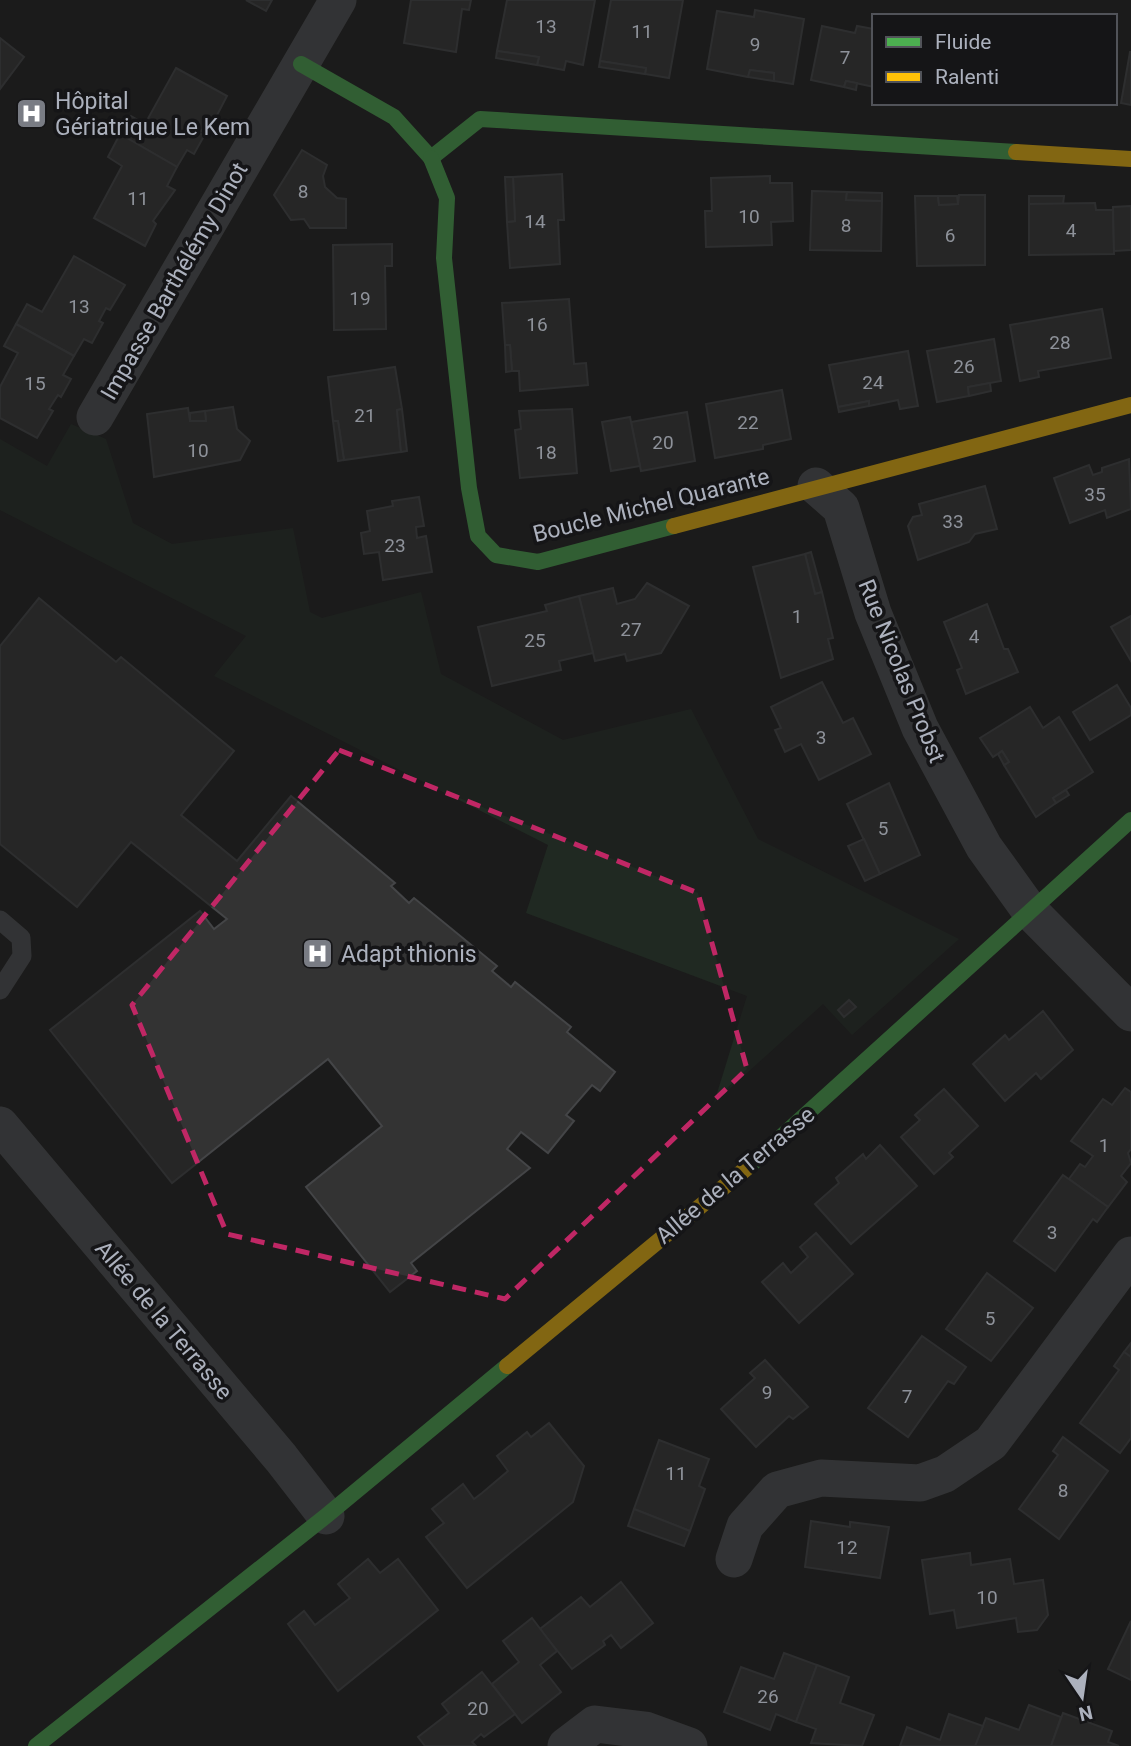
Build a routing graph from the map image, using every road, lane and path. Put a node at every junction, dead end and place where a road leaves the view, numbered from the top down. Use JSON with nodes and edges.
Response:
{"nodes":[{"id":1,"x":338,"y":0,"type":"edge"},
{"id":2,"x":300,"y":64,"type":"junction"},
{"id":3,"x":431,"y":159,"type":"junction"},
{"id":4,"x":1131,"y":159,"type":"edge"},
{"id":5,"x":1131,"y":405,"type":"edge"},
{"id":6,"x":96,"y":417,"type":"dead end"},
{"id":7,"x":816,"y":486,"type":"junction"},
{"id":8,"x":1131,"y":820,"type":"edge"},
{"id":9,"x":1030,"y":911,"type":"junction"},
{"id":10,"x":0,"y":920,"type":"edge"},
{"id":11,"x":0,"y":990,"type":"edge"},
{"id":12,"x":1131,"y":1013,"type":"edge"},
{"id":13,"x":0,"y":1125,"type":"edge"},
{"id":14,"x":1131,"y":1255,"type":"edge"},
{"id":15,"x":326,"y":1516,"type":"junction"},
{"id":16,"x":733,"y":1559,"type":"dead end"},
{"id":17,"x":36,"y":1746,"type":"edge"},
{"id":18,"x":566,"y":1746,"type":"edge"},
{"id":19,"x":689,"y":1746,"type":"edge"}],
"edges":[{"from":1,"to":2,"type":"street","name":"Impasse Barthélémy Dinot"},
{"from":2,"to":3,"type":"street","name":"Boucle Michel Quarante"},
{"from":2,"to":6,"type":"street","name":"Impasse Barthélémy Dinot"},
{"from":3,"to":4,"type":"street"},
{"from":3,"to":7,"type":"street","name":"Boucle Michel Quarante"},
{"from":5,"to":7,"type":"street","name":"Boucle Michel Quarante"},
{"from":7,"to":9,"type":"street","name":"Rue Nicolas Probst"},
{"from":8,"to":9,"type":"street","name":"Allée de la Terrasse"},
{"from":9,"to":12,"type":"street","name":"Rue Nicolas Probst"},
{"from":9,"to":15,"type":"street","name":"Allée de la Terrasse"},
{"from":10,"to":11,"type":"lane"},
{"from":13,"to":15,"type":"street","name":"Allée de la Terrasse"},
{"from":14,"to":16,"type":"street"},
{"from":15,"to":17,"type":"street","name":"Allée de la Terrasse"},
{"from":18,"to":19,"type":"street"}]}
